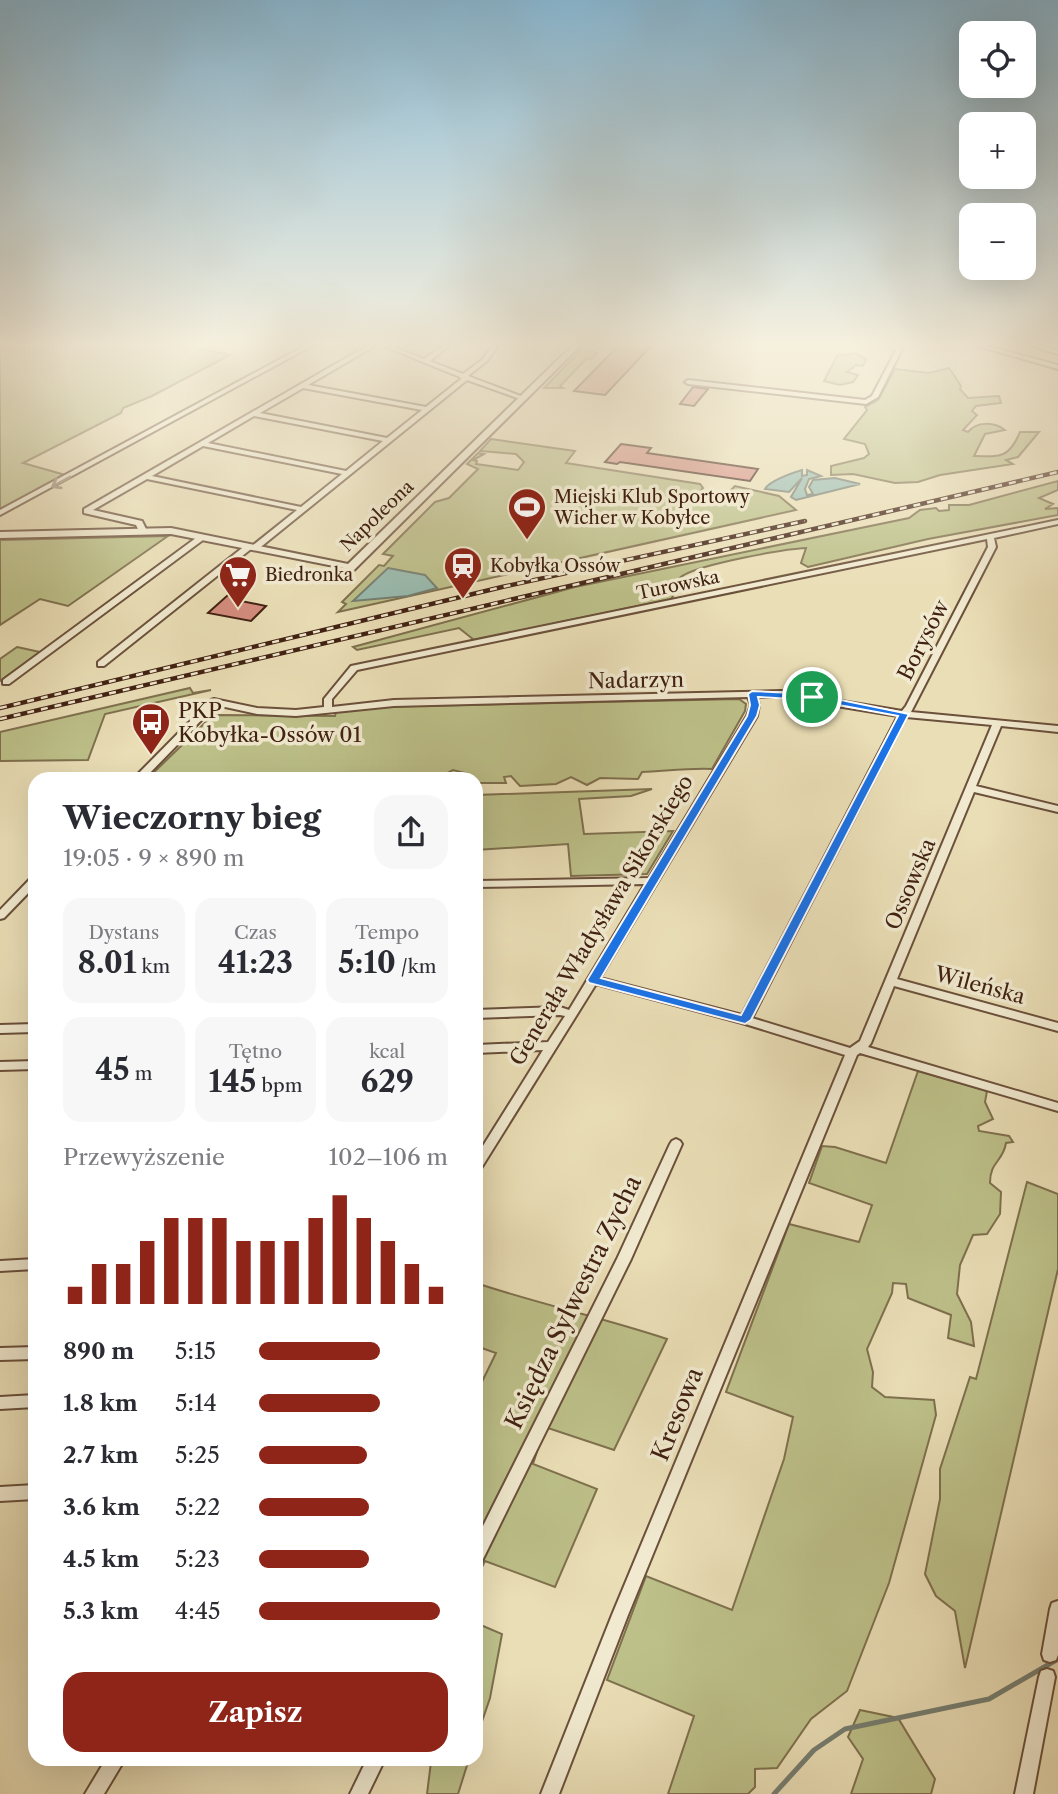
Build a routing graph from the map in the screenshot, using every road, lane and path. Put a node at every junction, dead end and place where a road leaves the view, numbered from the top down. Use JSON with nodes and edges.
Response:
{"nodes":[{"id":1,"x":159,"y":427,"type":"edge"},
{"id":2,"x":230,"y":427,"type":"edge"},
{"id":3,"x":319,"y":427,"type":"edge"},
{"id":4,"x":405,"y":427,"type":"edge"},
{"id":5,"x":494,"y":427,"type":"edge"},
{"id":6,"x":388,"y":440,"type":"junction"},
{"id":7,"x":201,"y":444,"type":"junction"},
{"id":8,"x":347,"y":473,"type":"junction"},
{"id":9,"x":146,"y":477,"type":"junction"},
{"id":10,"x":303,"y":509,"type":"junction"},
{"id":11,"x":0,"y":513,"type":"edge"},
{"id":12,"x":1058,"y":522,"type":"edge"},
{"id":13,"x":142,"y":531,"type":"junction"},
{"id":14,"x":0,"y":534,"type":"edge"},
{"id":15,"x":203,"y":537,"type":"junction"},
{"id":16,"x":990,"y":537,"type":"junction"},
{"id":17,"x":252,"y":547,"type":"junction"},
{"id":18,"x":101,"y":664,"type":"dead end"},
{"id":19,"x":6,"y":682,"type":"dead end"},
{"id":20,"x":752,"y":694,"type":"junction"},
{"id":21,"x":328,"y":709,"type":"junction"},
{"id":22,"x":904,"y":714,"type":"junction"},
{"id":23,"x":1058,"y":718,"type":"edge"},
{"id":24,"x":997,"y":724,"type":"junction"},
{"id":25,"x":1056,"y":729,"type":"edge"},
{"id":26,"x":145,"y":772,"type":"edge"},
{"id":27,"x":971,"y":788,"type":"junction"},
{"id":28,"x":1058,"y":808,"type":"edge"},
{"id":29,"x":651,"y":881,"type":"junction"},
{"id":30,"x":483,"y":884,"type":"edge"},
{"id":31,"x":26,"y":889,"type":"joint"},
{"id":32,"x":0,"y":907,"type":"edge"},
{"id":33,"x":0,"y":916,"type":"edge"},
{"id":34,"x":593,"y":980,"type":"junction"},
{"id":35,"x":891,"y":981,"type":"junction"},
{"id":36,"x":483,"y":1014,"type":"edge"},
{"id":37,"x":571,"y":1014,"type":"junction"},
{"id":38,"x":745,"y":1020,"type":"junction"},
{"id":39,"x":1057,"y":1023,"type":"edge"},
{"id":40,"x":28,"y":1028,"type":"edge"},
{"id":41,"x":0,"y":1029,"type":"edge"},
{"id":42,"x":551,"y":1046,"type":"junction"},
{"id":43,"x":483,"y":1049,"type":"edge"},
{"id":44,"x":855,"y":1051,"type":"junction"},
{"id":45,"x":28,"y":1065,"type":"edge"},
{"id":46,"x":0,"y":1066,"type":"edge"},
{"id":47,"x":1058,"y":1107,"type":"edge"},
{"id":48,"x":676,"y":1144,"type":"dead end"},
{"id":49,"x":483,"y":1156,"type":"edge"},
{"id":50,"x":28,"y":1264,"type":"edge"},
{"id":51,"x":0,"y":1266,"type":"edge"},
{"id":52,"x":28,"y":1353,"type":"edge"},
{"id":53,"x":0,"y":1354,"type":"edge"},
{"id":54,"x":28,"y":1401,"type":"edge"},
{"id":55,"x":0,"y":1403,"type":"edge"},
{"id":56,"x":28,"y":1492,"type":"edge"},
{"id":57,"x":0,"y":1494,"type":"edge"},
{"id":58,"x":483,"y":1542,"type":"edge"},
{"id":59,"x":1058,"y":1609,"type":"edge"},
{"id":60,"x":1050,"y":1654,"type":"dead end"},
{"id":61,"x":1047,"y":1677,"type":"dead end"},
{"id":62,"x":112,"y":1766,"type":"edge"},
{"id":63,"x":373,"y":1766,"type":"edge"},
{"id":64,"x":94,"y":1794,"type":"edge"},
{"id":65,"x":359,"y":1794,"type":"edge"},
{"id":66,"x":550,"y":1794,"type":"edge"},
{"id":67,"x":1024,"y":1794,"type":"edge"}],
"edges":[{"from":1,"to":11,"type":"street","one_way":true},
{"from":2,"to":7,"type":"street"},
{"from":3,"to":6,"type":"street"},
{"from":4,"to":6,"type":"street"},
{"from":5,"to":17,"type":"street","name":"Napoleona"},
{"from":6,"to":8,"type":"street"},
{"from":7,"to":8,"type":"street"},
{"from":7,"to":9,"type":"street"},
{"from":8,"to":10,"type":"street"},
{"from":9,"to":10,"type":"street"},
{"from":9,"to":13,"type":"street"},
{"from":10,"to":17,"type":"street"},
{"from":12,"to":16,"type":"street","name":"Turowska"},
{"from":13,"to":14,"type":"street"},
{"from":13,"to":15,"type":"street"},
{"from":15,"to":17,"type":"street"},
{"from":15,"to":19,"type":"street"},
{"from":16,"to":21,"type":"street","name":"Turowska"},
{"from":16,"to":22,"type":"street","name":"Borysów"},
{"from":17,"to":18,"type":"street"},
{"from":20,"to":21,"type":"street","name":"Nadarzyn"},
{"from":20,"to":22,"type":"street","name":"Nadarzyn"},
{"from":20,"to":29,"type":"street","name":"Generała Władysława Sikorskiego"},
{"from":21,"to":26,"type":"street","name":"Nadarzyn"},
{"from":22,"to":24,"type":"street","name":"Nadarzyn"},
{"from":22,"to":38,"type":"street","name":"Borysów"},
{"from":23,"to":25,"type":"street"},
{"from":24,"to":25,"type":"street","name":"Nadarzyn"},
{"from":24,"to":27,"type":"street","name":"Ossowska"},
{"from":27,"to":28,"type":"street"},
{"from":27,"to":35,"type":"street","name":"Ossowska"},
{"from":29,"to":30,"type":"street"},
{"from":29,"to":34,"type":"street","name":"Generała Władysława Sikorskiego"},
{"from":31,"to":32,"type":"street"},
{"from":31,"to":33,"type":"street"},
{"from":34,"to":37,"type":"street","name":"Generała Władysława Sikorskiego"},
{"from":34,"to":38,"type":"street"},
{"from":35,"to":39,"type":"street","name":"Wileńska"},
{"from":35,"to":44,"type":"street","name":"Ossowska"},
{"from":36,"to":37,"type":"street"},
{"from":37,"to":42,"type":"street","name":"Generała Władysława Sikorskiego"},
{"from":38,"to":44,"type":"street"},
{"from":40,"to":41,"type":"street"},
{"from":42,"to":43,"type":"street"},
{"from":42,"to":49,"type":"street","name":"Generała Władysława Sikorskiego"},
{"from":44,"to":47,"type":"street"},
{"from":44,"to":66,"type":"street","name":"Kresowa"},
{"from":45,"to":46,"type":"street"},
{"from":48,"to":58,"type":"street","name":"Księdza Sylwestra Zycha"},
{"from":50,"to":51,"type":"street"},
{"from":52,"to":53,"type":"street"},
{"from":54,"to":55,"type":"street"},
{"from":56,"to":57,"type":"street"},
{"from":59,"to":60,"type":"street"},
{"from":61,"to":67,"type":"street"},
{"from":62,"to":64,"type":"street"},
{"from":63,"to":65,"type":"street"}]}
